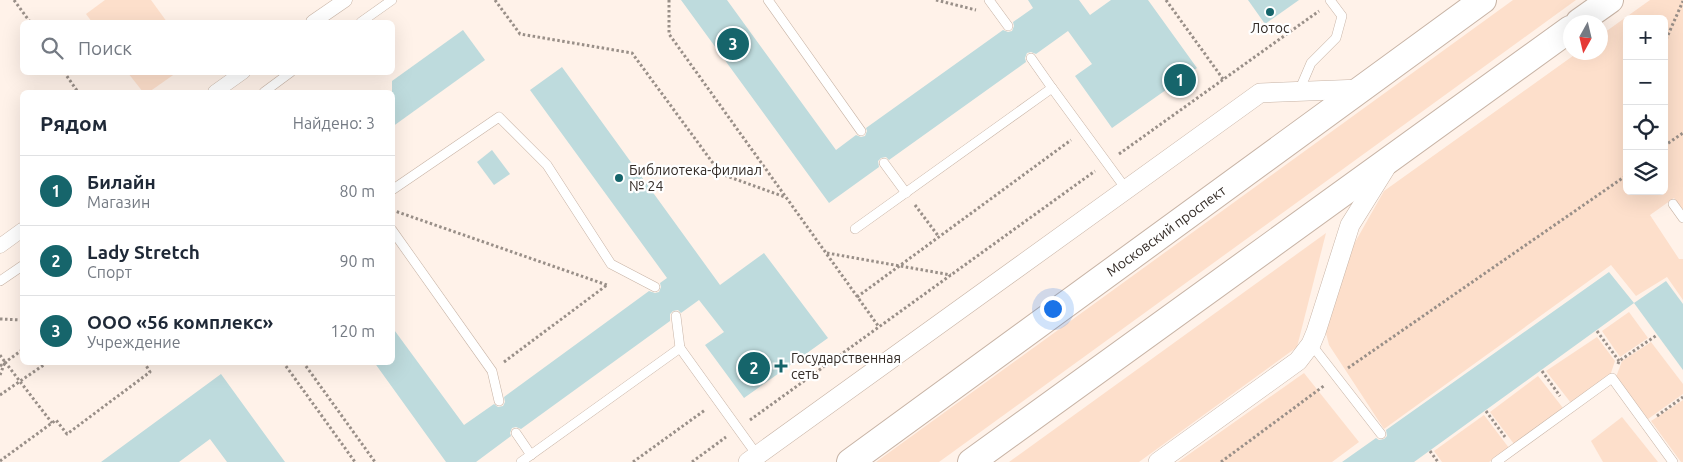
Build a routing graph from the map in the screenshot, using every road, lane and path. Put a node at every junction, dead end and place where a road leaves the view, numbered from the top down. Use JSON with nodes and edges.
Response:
{"nodes":[{"id":1,"x":14,"y":0,"type":"edge"},
{"id":2,"x":345,"y":0,"type":"edge"},
{"id":3,"x":392,"y":0,"type":"edge"},
{"id":4,"x":496,"y":0,"type":"edge"},
{"id":5,"x":669,"y":0,"type":"edge"},
{"id":6,"x":768,"y":0,"type":"edge"},
{"id":7,"x":936,"y":0,"type":"edge"},
{"id":8,"x":989,"y":0,"type":"edge"},
{"id":9,"x":1166,"y":0,"type":"edge"},
{"id":10,"x":1484,"y":0,"type":"edge"},
{"id":11,"x":1610,"y":0,"type":"edge"},
{"id":12,"x":1331,"y":1,"type":"edge"},
{"id":13,"x":1683,"y":1,"type":"edge"},
{"id":14,"x":1589,"y":15,"type":"edge"},
{"id":15,"x":1001,"y":17,"type":"junction"},
{"id":16,"x":29,"y":20,"type":"edge"},
{"id":17,"x":316,"y":20,"type":"edge"},
{"id":18,"x":364,"y":20,"type":"edge"},
{"id":19,"x":1008,"y":26,"type":"dead end"},
{"id":20,"x":1563,"y":34,"type":"edge"},
{"id":21,"x":1668,"y":35,"type":"edge"},
{"id":22,"x":1031,"y":58,"type":"dead end"},
{"id":23,"x":66,"y":75,"type":"edge"},
{"id":24,"x":239,"y":75,"type":"edge"},
{"id":25,"x":287,"y":75,"type":"edge"},
{"id":26,"x":1223,"y":79,"type":"junction"},
{"id":27,"x":1052,"y":88,"type":"junction"},
{"id":28,"x":1361,"y":89,"type":"junction"},
{"id":29,"x":77,"y":90,"type":"edge"},
{"id":30,"x":218,"y":90,"type":"edge"},
{"id":31,"x":267,"y":90,"type":"edge"},
{"id":32,"x":1299,"y":92,"type":"junction"},
{"id":33,"x":1083,"y":130,"type":"junction"},
{"id":34,"x":861,"y":131,"type":"dead end"},
{"id":35,"x":1683,"y":132,"type":"edge"},
{"id":36,"x":1668,"y":143,"type":"edge"},
{"id":37,"x":1393,"y":158,"type":"junction"},
{"id":38,"x":884,"y":163,"type":"dead end"},
{"id":39,"x":1107,"y":163,"type":"junction"},
{"id":40,"x":1623,"y":178,"type":"edge"},
{"id":41,"x":395,"y":188,"type":"edge"},
{"id":42,"x":1126,"y":189,"type":"junction"},
{"id":43,"x":906,"y":193,"type":"junction"},
{"id":44,"x":786,"y":197,"type":"junction"},
{"id":45,"x":1673,"y":204,"type":"dead end"},
{"id":46,"x":395,"y":211,"type":"edge"},
{"id":47,"x":1683,"y":218,"type":"edge"},
{"id":48,"x":855,"y":229,"type":"dead end"},
{"id":49,"x":20,"y":231,"type":"edge"},
{"id":50,"x":395,"y":234,"type":"edge"},
{"id":51,"x":939,"y":237,"type":"junction"},
{"id":52,"x":0,"y":246,"type":"edge"},
{"id":53,"x":825,"y":253,"type":"junction"},
{"id":54,"x":899,"y":266,"type":"junction"},
{"id":55,"x":20,"y":267,"type":"edge"},
{"id":56,"x":620,"y":269,"type":"junction"},
{"id":57,"x":952,"y":275,"type":"junction"},
{"id":58,"x":0,"y":281,"type":"edge"},
{"id":59,"x":607,"y":285,"type":"junction"},
{"id":60,"x":655,"y":287,"type":"dead end"},
{"id":61,"x":857,"y":297,"type":"junction"},
{"id":62,"x":676,"y":316,"type":"dead end"},
{"id":63,"x":0,"y":319,"type":"edge"},
{"id":64,"x":20,"y":320,"type":"edge"},
{"id":65,"x":880,"y":327,"type":"junction"},
{"id":66,"x":1597,"y":331,"type":"dead end"},
{"id":67,"x":1657,"y":335,"type":"dead end"},
{"id":68,"x":1312,"y":344,"type":"junction"},
{"id":69,"x":680,"y":348,"type":"junction"},
{"id":70,"x":20,"y":351,"type":"edge"},
{"id":71,"x":0,"y":356,"type":"edge"},
{"id":72,"x":5,"y":362,"type":"junction"},
{"id":73,"x":44,"y":365,"type":"edge"},
{"id":74,"x":146,"y":365,"type":"edge"},
{"id":75,"x":285,"y":365,"type":"edge"},
{"id":76,"x":305,"y":365,"type":"edge"},
{"id":77,"x":0,"y":366,"type":"edge"},
{"id":78,"x":492,"y":371,"type":"junction"},
{"id":79,"x":1542,"y":371,"type":"dead end"},
{"id":80,"x":0,"y":375,"type":"edge"},
{"id":81,"x":1338,"y":376,"type":"junction"},
{"id":82,"x":20,"y":381,"type":"junction"},
{"id":83,"x":0,"y":395,"type":"edge"},
{"id":84,"x":1683,"y":397,"type":"edge"},
{"id":85,"x":499,"y":401,"type":"dead end"},
{"id":86,"x":718,"y":401,"type":"junction"},
{"id":87,"x":1570,"y":409,"type":"junction"},
{"id":88,"x":1486,"y":411,"type":"dead end"},
{"id":89,"x":52,"y":423,"type":"junction"},
{"id":90,"x":1646,"y":424,"type":"junction"},
{"id":91,"x":738,"y":428,"type":"junction"},
{"id":92,"x":516,"y":433,"type":"dead end"},
{"id":93,"x":1381,"y":434,"type":"dead end"},
{"id":94,"x":1514,"y":449,"type":"junction"},
{"id":95,"x":1430,"y":451,"type":"dead end"},
{"id":96,"x":532,"y":455,"type":"junction"},
{"id":97,"x":753,"y":459,"type":"edge"},
{"id":98,"x":0,"y":461,"type":"edge"},
{"id":99,"x":355,"y":462,"type":"edge"},
{"id":100,"x":375,"y":462,"type":"edge"},
{"id":101,"x":521,"y":462,"type":"edge"},
{"id":102,"x":633,"y":462,"type":"edge"},
{"id":103,"x":692,"y":462,"type":"edge"},
{"id":104,"x":850,"y":462,"type":"edge"},
{"id":105,"x":971,"y":462,"type":"edge"},
{"id":106,"x":1158,"y":462,"type":"edge"},
{"id":107,"x":1221,"y":462,"type":"edge"},
{"id":108,"x":1438,"y":462,"type":"edge"},
{"id":109,"x":1496,"y":462,"type":"edge"},
{"id":110,"x":1673,"y":462,"type":"edge"}],
"edges":[{"from":1,"to":16,"type":"path"},
{"from":2,"to":17,"type":"street"},
{"from":3,"to":18,"type":"lane"},
{"from":4,"to":44,"type":"path"},
{"from":5,"to":44,"type":"path"},
{"from":6,"to":34,"type":"lane"},
{"from":7,"to":15,"type":"path"},
{"from":8,"to":15,"type":"lane"},
{"from":9,"to":26,"type":"path"},
{"from":10,"to":28,"type":"main road","name":"Московский проспект"},
{"from":11,"to":14,"type":"main road"},
{"from":12,"to":26,"type":"path"},
{"from":12,"to":32,"type":"lane"},
{"from":13,"to":21,"type":"path"},
{"from":15,"to":19,"type":"lane"},
{"from":20,"to":37,"type":"main road"},
{"from":22,"to":27,"type":"lane"},
{"from":23,"to":29,"type":"path"},
{"from":24,"to":30,"type":"street"},
{"from":25,"to":31,"type":"lane"},
{"from":26,"to":39,"type":"path"},
{"from":27,"to":33,"type":"lane"},
{"from":27,"to":43,"type":"lane"},
{"from":28,"to":32,"type":"street"},
{"from":28,"to":104,"type":"main road","name":"Московский проспект"},
{"from":32,"to":42,"type":"street"},
{"from":33,"to":39,"type":"lane"},
{"from":33,"to":51,"type":"path"},
{"from":35,"to":36,"type":"path"},
{"from":37,"to":68,"type":"street"},
{"from":37,"to":105,"type":"main road"},
{"from":38,"to":43,"type":"lane"},
{"from":39,"to":42,"type":"lane"},
{"from":39,"to":57,"type":"path"},
{"from":40,"to":81,"type":"path"},
{"from":41,"to":56,"type":"lane"},
{"from":42,"to":97,"type":"street"},
{"from":43,"to":48,"type":"lane"},
{"from":43,"to":51,"type":"path"},
{"from":44,"to":53,"type":"path"},
{"from":45,"to":47,"type":"lane"},
{"from":46,"to":59,"type":"path"},
{"from":49,"to":52,"type":"street"},
{"from":50,"to":78,"type":"lane"},
{"from":51,"to":54,"type":"path"},
{"from":53,"to":54,"type":"path"},
{"from":53,"to":61,"type":"path"},
{"from":54,"to":57,"type":"path"},
{"from":54,"to":61,"type":"path"},
{"from":55,"to":58,"type":"lane"},
{"from":56,"to":59,"type":"path"},
{"from":56,"to":60,"type":"lane"},
{"from":57,"to":65,"type":"path"},
{"from":59,"to":78,"type":"path"},
{"from":61,"to":65,"type":"path"},
{"from":62,"to":69,"type":"lane"},
{"from":63,"to":64,"type":"path"},
{"from":65,"to":91,"type":"path"},
{"from":66,"to":67,"type":"path"},
{"from":68,"to":81,"type":"lane"},
{"from":68,"to":106,"type":"street"},
{"from":69,"to":86,"type":"lane"},
{"from":69,"to":96,"type":"lane"},
{"from":70,"to":72,"type":"path"},
{"from":71,"to":72,"type":"path"},
{"from":72,"to":77,"type":"path"},
{"from":72,"to":80,"type":"path"},
{"from":72,"to":82,"type":"path"},
{"from":73,"to":82,"type":"path"},
{"from":74,"to":89,"type":"path"},
{"from":75,"to":99,"type":"path"},
{"from":76,"to":100,"type":"path"},
{"from":78,"to":85,"type":"lane"},
{"from":79,"to":87,"type":"path"},
{"from":81,"to":93,"type":"lane"},
{"from":81,"to":107,"type":"path"},
{"from":82,"to":83,"type":"path"},
{"from":82,"to":89,"type":"path"},
{"from":84,"to":90,"type":"path"},
{"from":86,"to":91,"type":"lane"},
{"from":86,"to":102,"type":"path"},
{"from":87,"to":90,"type":"lane"},
{"from":87,"to":94,"type":"lane"},
{"from":88,"to":94,"type":"path"},
{"from":89,"to":98,"type":"path"},
{"from":90,"to":110,"type":"lane"},
{"from":91,"to":97,"type":"lane"},
{"from":91,"to":103,"type":"path"},
{"from":92,"to":96,"type":"lane"},
{"from":94,"to":109,"type":"lane"},
{"from":95,"to":108,"type":"path"},
{"from":96,"to":101,"type":"lane"}]}
